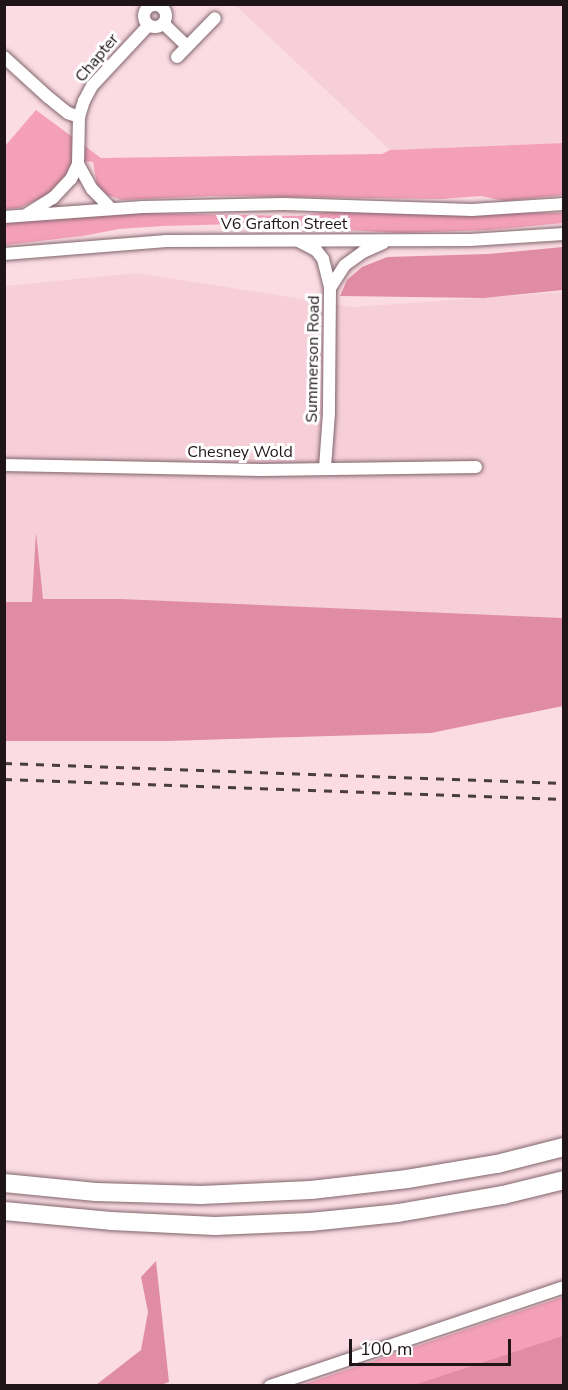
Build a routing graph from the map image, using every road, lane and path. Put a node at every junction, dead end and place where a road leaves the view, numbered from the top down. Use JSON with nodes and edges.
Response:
{"nodes":[{"id":1,"x":144,"y":7,"type":"edge"},
{"id":2,"x":165,"y":7,"type":"edge"},
{"id":3,"x":215,"y":18,"type":"dead end"},
{"id":4,"x":164,"y":24,"type":"junction"},
{"id":5,"x":148,"y":26,"type":"junction"},
{"id":6,"x":187,"y":46,"type":"junction"},
{"id":7,"x":4,"y":57,"type":"edge"},
{"id":8,"x":177,"y":57,"type":"dead end"},
{"id":9,"x":79,"y":117,"type":"junction"},
{"id":10,"x":78,"y":164,"type":"junction"},
{"id":11,"x":564,"y":204,"type":"edge"},
{"id":12,"x":111,"y":209,"type":"junction"},
{"id":13,"x":24,"y":215,"type":"junction"},
{"id":14,"x":4,"y":217,"type":"edge"},
{"id":15,"x":564,"y":234,"type":"edge"},
{"id":16,"x":296,"y":241,"type":"junction"},
{"id":17,"x":387,"y":241,"type":"junction"},
{"id":18,"x":4,"y":255,"type":"edge"},
{"id":19,"x":330,"y":288,"type":"junction"},
{"id":20,"x":4,"y":465,"type":"edge"},
{"id":21,"x":476,"y":467,"type":"dead end"},
{"id":22,"x":325,"y":468,"type":"junction"},
{"id":23,"x":564,"y":1147,"type":"edge"},
{"id":24,"x":564,"y":1180,"type":"edge"},
{"id":25,"x":4,"y":1183,"type":"edge"},
{"id":26,"x":4,"y":1211,"type":"edge"},
{"id":27,"x":564,"y":1287,"type":"edge"},
{"id":28,"x":270,"y":1386,"type":"edge"}],
"edges":[{"from":1,"to":2,"type":"street"},
{"from":1,"to":5,"type":"street"},
{"from":2,"to":4,"type":"street"},
{"from":3,"to":6,"type":"street"},
{"from":4,"to":5,"type":"street"},
{"from":4,"to":6,"type":"street"},
{"from":5,"to":9,"type":"street","name":"Chapter"},
{"from":6,"to":8,"type":"street"},
{"from":7,"to":9,"type":"street"},
{"from":9,"to":10,"type":"street"},
{"from":10,"to":12,"type":"street"},
{"from":10,"to":13,"type":"street"},
{"from":11,"to":12,"type":"street","name":"V6 Grafton Street"},
{"from":12,"to":13,"type":"street","name":"V6 Grafton Street"},
{"from":13,"to":14,"type":"street","name":"V6 Grafton Street"},
{"from":15,"to":17,"type":"street","name":"V6 Grafton Street"},
{"from":16,"to":17,"type":"street","name":"V6 Grafton Street"},
{"from":16,"to":18,"type":"street","name":"V6 Grafton Street"},
{"from":16,"to":19,"type":"street","name":"Summerson Road"},
{"from":17,"to":19,"type":"street"},
{"from":19,"to":22,"type":"street","name":"Summerson Road"},
{"from":20,"to":22,"type":"street","name":"Chesney Wold"},
{"from":21,"to":22,"type":"street","name":"Chesney Wold"},
{"from":23,"to":25,"type":"highway"},
{"from":24,"to":26,"type":"highway"},
{"from":27,"to":28,"type":"street"}]}
